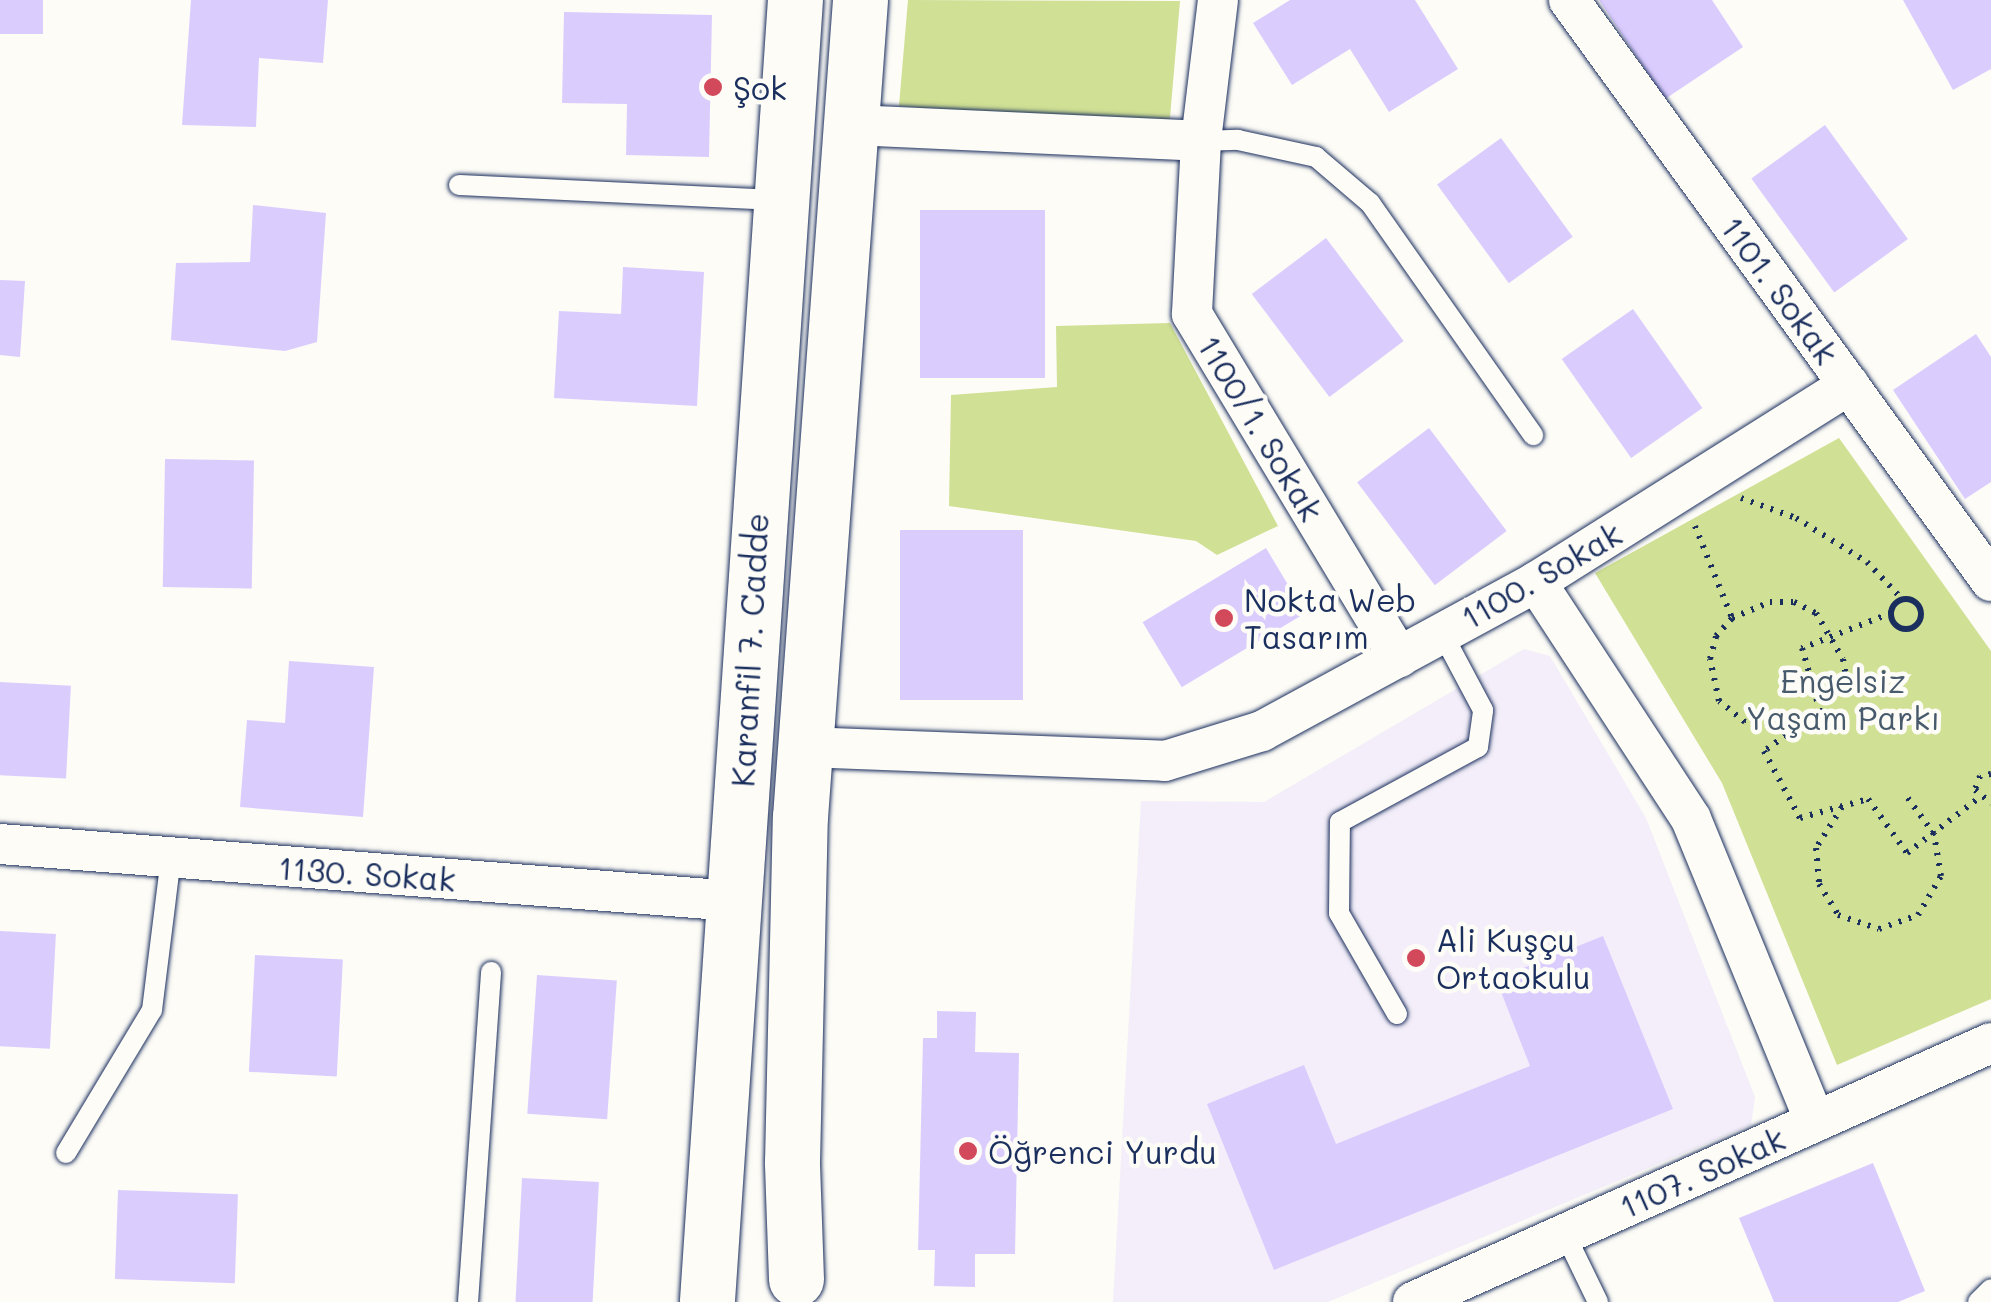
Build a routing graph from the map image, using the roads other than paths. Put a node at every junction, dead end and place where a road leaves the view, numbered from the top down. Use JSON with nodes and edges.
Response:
{"nodes":[{"id":1,"x":795,"y":0,"type":"edge"},
{"id":2,"x":860,"y":0,"type":"edge"},
{"id":3,"x":1218,"y":0,"type":"edge"},
{"id":4,"x":1569,"y":0,"type":"edge"},
{"id":5,"x":851,"y":125,"type":"junction"},
{"id":6,"x":1201,"y":140,"type":"junction"},
{"id":7,"x":460,"y":185,"type":"dead end"},
{"id":8,"x":777,"y":200,"type":"junction"},
{"id":9,"x":1848,"y":385,"type":"junction"},
{"id":10,"x":1533,"y":435,"type":"dead end"},
{"id":11,"x":1989,"y":574,"type":"edge"},
{"id":12,"x":1536,"y":582,"type":"junction"},
{"id":13,"x":1442,"y":633,"type":"junction"},
{"id":14,"x":1399,"y":657,"type":"junction"},
{"id":15,"x":805,"y":747,"type":"junction"},
{"id":16,"x":0,"y":844,"type":"edge"},
{"id":17,"x":171,"y":858,"type":"junction"},
{"id":18,"x":734,"y":901,"type":"junction"},
{"id":19,"x":491,"y":972,"type":"dead end"},
{"id":20,"x":1397,"y":1014,"type":"dead end"},
{"id":21,"x":1991,"y":1043,"type":"edge"},
{"id":22,"x":1815,"y":1122,"type":"junction"},
{"id":23,"x":66,"y":1154,"type":"dead end"},
{"id":24,"x":1564,"y":1232,"type":"junction"},
{"id":25,"x":1991,"y":1289,"type":"edge"},
{"id":26,"x":808,"y":1290,"type":"edge"},
{"id":27,"x":706,"y":1301,"type":"edge"},
{"id":28,"x":468,"y":1302,"type":"edge"},
{"id":29,"x":1413,"y":1302,"type":"edge"},
{"id":30,"x":1598,"y":1302,"type":"edge"},
{"id":31,"x":1978,"y":1302,"type":"edge"}],
"edges":[{"from":1,"to":8,"type":"street","name":"Karanfil 7. Cadde"},
{"from":2,"to":5,"type":"street","name":"Karanfil 7. Cadde"},
{"from":3,"to":6,"type":"street","name":"1100/1. Sokak"},
{"from":4,"to":9,"type":"street","name":"1101. Sokak"},
{"from":5,"to":6,"type":"street"},
{"from":5,"to":15,"type":"street","name":"Karanfil 7. Cadde"},
{"from":6,"to":10,"type":"lane"},
{"from":6,"to":14,"type":"street","name":"1100/1. Sokak"},
{"from":7,"to":8,"type":"lane"},
{"from":8,"to":18,"type":"street","name":"Karanfil 7. Cadde"},
{"from":9,"to":11,"type":"street","name":"1101. Sokak"},
{"from":9,"to":12,"type":"street","name":"1100. Sokak"},
{"from":12,"to":13,"type":"street","name":"1100. Sokak"},
{"from":12,"to":22,"type":"street"},
{"from":13,"to":14,"type":"street","name":"1100. Sokak"},
{"from":13,"to":20,"type":"lane"},
{"from":14,"to":15,"type":"street","name":"1100. Sokak"},
{"from":15,"to":26,"type":"street","name":"Karanfil 7. Cadde"},
{"from":16,"to":17,"type":"street","name":"1130. Sokak"},
{"from":17,"to":18,"type":"street","name":"1130. Sokak"},
{"from":17,"to":23,"type":"lane"},
{"from":18,"to":27,"type":"street","name":"Karanfil 7. Cadde"},
{"from":19,"to":28,"type":"lane"},
{"from":21,"to":22,"type":"street","name":"1107. Sokak"},
{"from":22,"to":24,"type":"street","name":"1107. Sokak"},
{"from":24,"to":29,"type":"street","name":"1107. Sokak"},
{"from":24,"to":30,"type":"lane"},
{"from":25,"to":31,"type":"lane"},
{"from":26,"to":27,"type":"street"}]}
